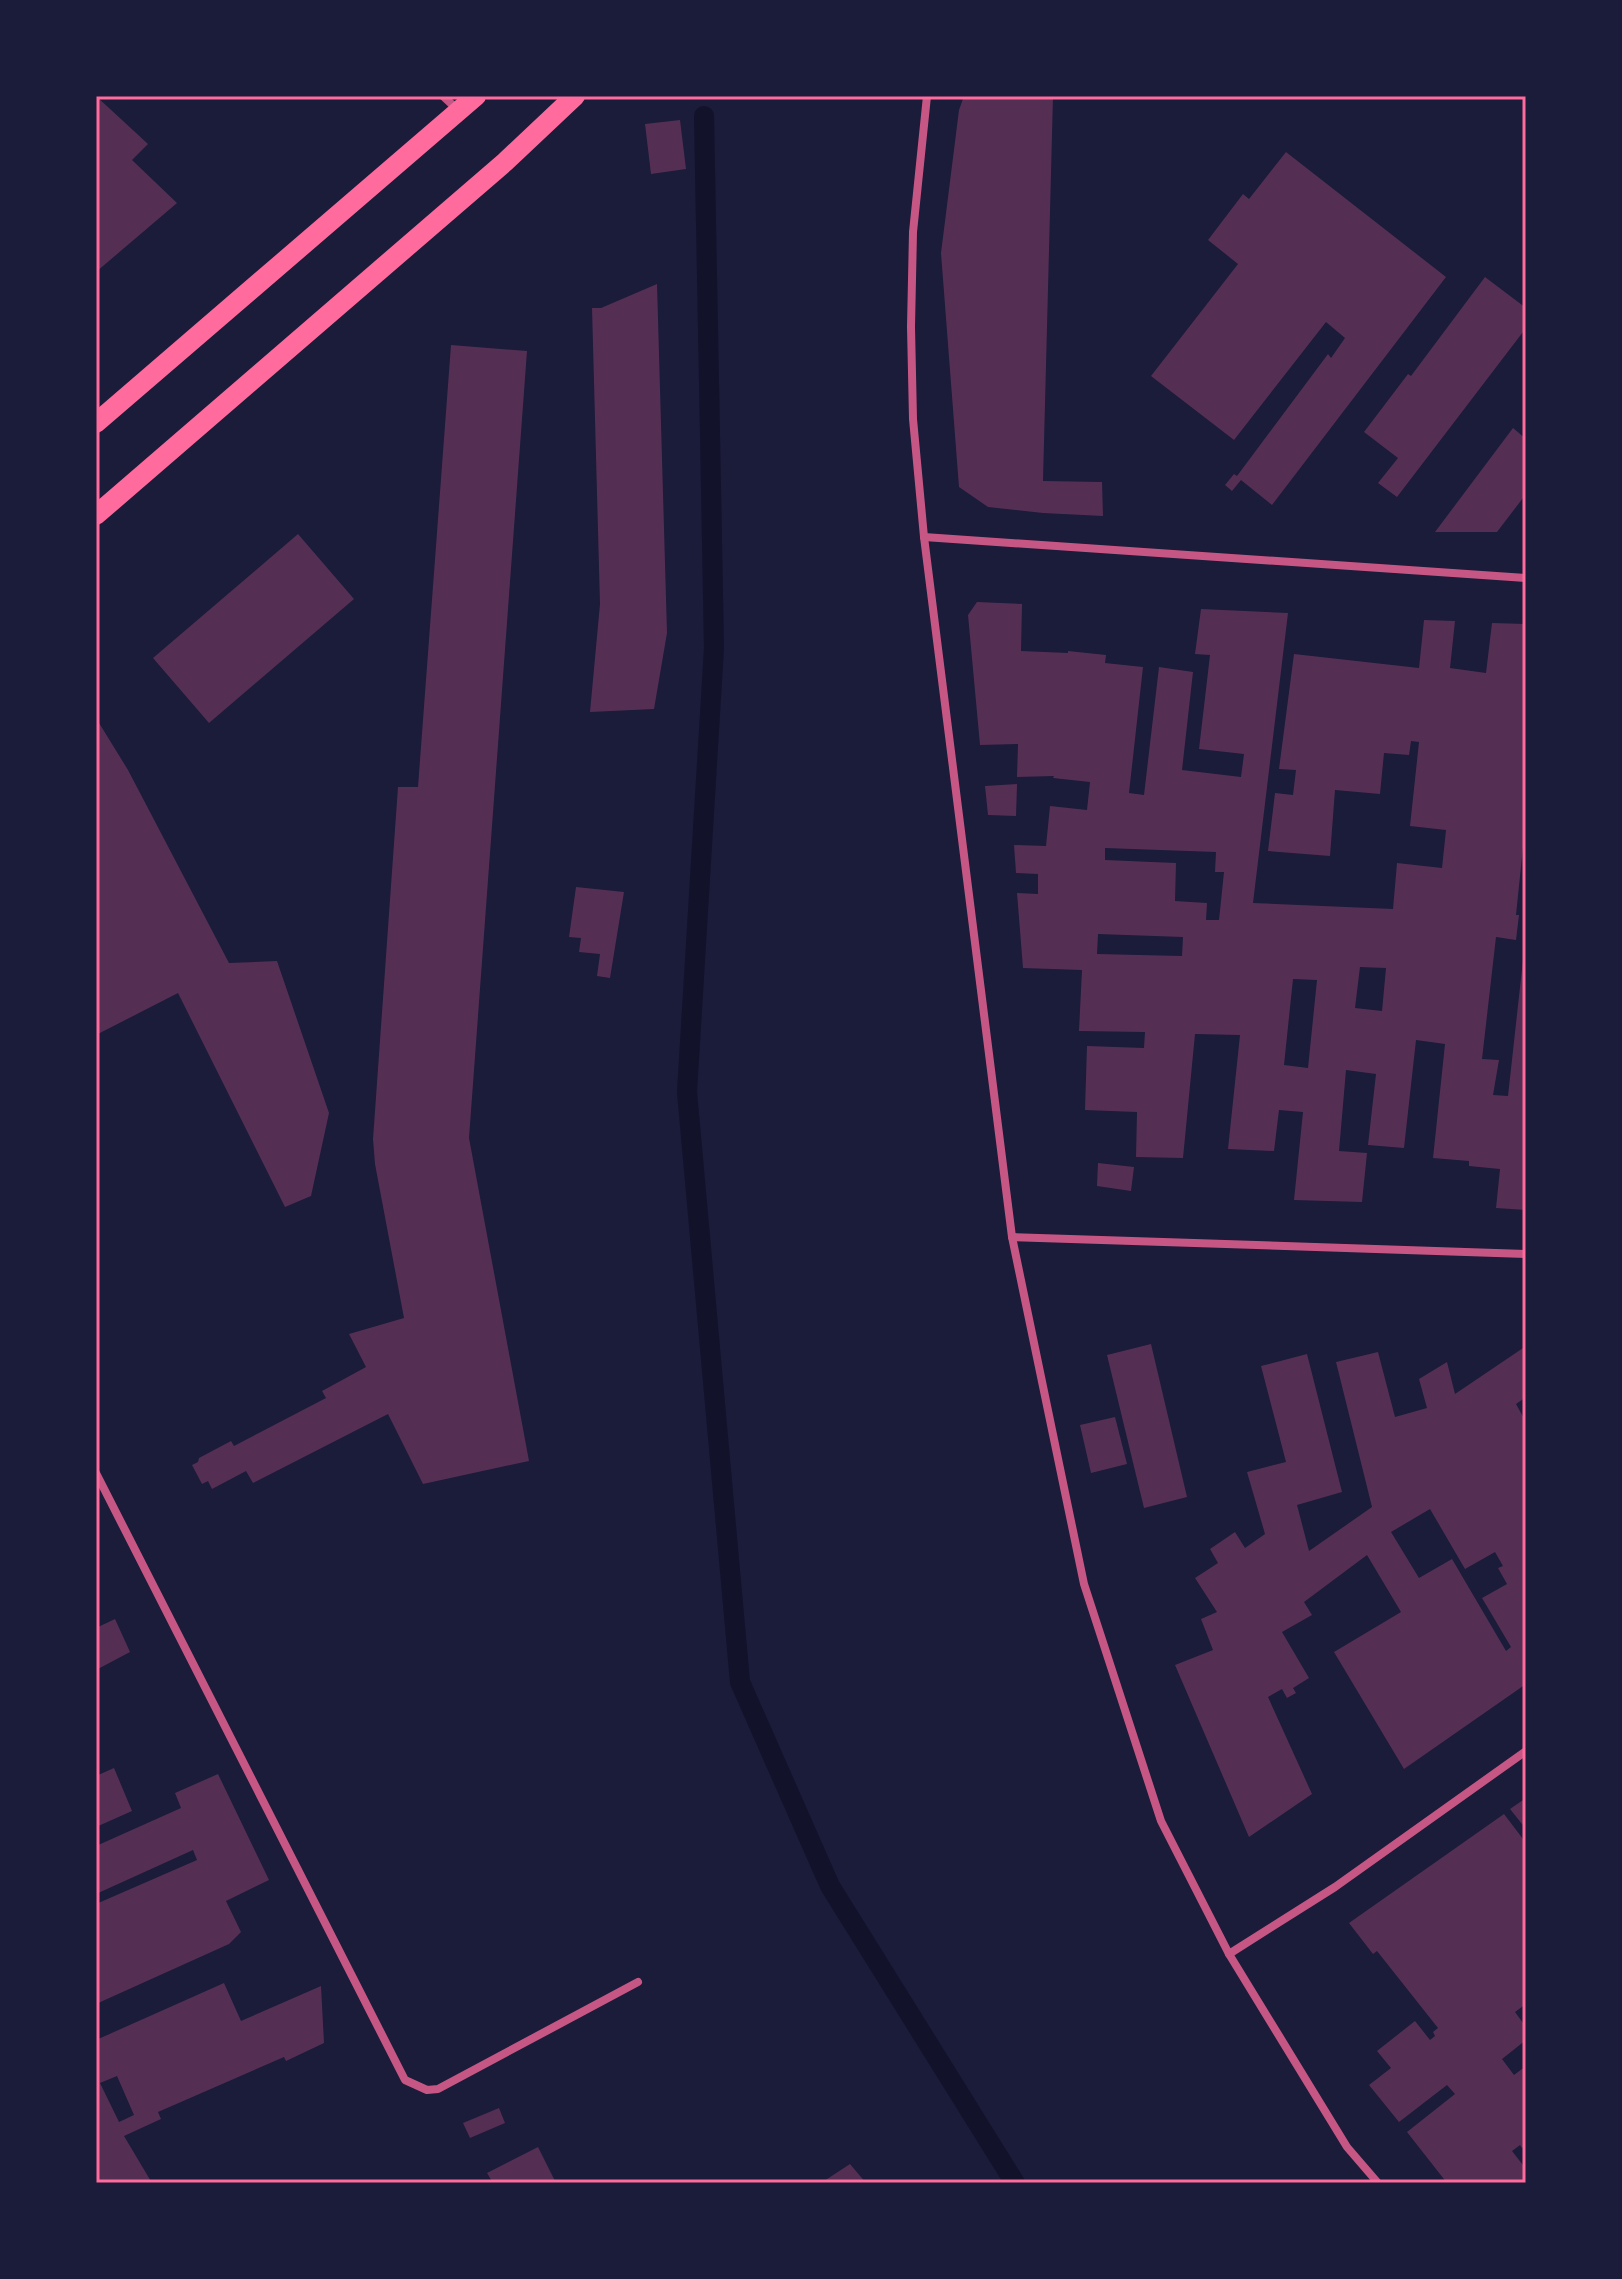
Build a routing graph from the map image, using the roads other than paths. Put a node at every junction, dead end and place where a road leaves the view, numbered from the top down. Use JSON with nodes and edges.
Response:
{"nodes":[{"id":1,"x":443,"y":96,"type":"edge"},
{"id":2,"x":476,"y":96,"type":"edge"},
{"id":3,"x":575,"y":96,"type":"edge"},
{"id":4,"x":927,"y":96,"type":"edge"},
{"id":5,"x":460,"y":111,"type":"junction"},
{"id":6,"x":96,"y":423,"type":"edge"},
{"id":7,"x":96,"y":515,"type":"edge"},
{"id":8,"x":924,"y":537,"type":"junction"},
{"id":9,"x":1526,"y":578,"type":"edge"},
{"id":10,"x":1012,"y":1237,"type":"junction"},
{"id":11,"x":1526,"y":1254,"type":"edge"},
{"id":12,"x":96,"y":1473,"type":"edge"},
{"id":13,"x":1526,"y":1751,"type":"edge"},
{"id":14,"x":1229,"y":1954,"type":"junction"},
{"id":15,"x":638,"y":1982,"type":"dead end"},
{"id":16,"x":1378,"y":2183,"type":"edge"}],
"edges":[{"from":1,"to":5,"type":"street"},
{"from":2,"to":5,"type":"main road"},
{"from":3,"to":7,"type":"main road"},
{"from":4,"to":8,"type":"street"},
{"from":5,"to":6,"type":"main road"},
{"from":8,"to":9,"type":"street"},
{"from":8,"to":10,"type":"street"},
{"from":10,"to":11,"type":"street"},
{"from":10,"to":14,"type":"street"},
{"from":12,"to":15,"type":"street"},
{"from":13,"to":14,"type":"street"},
{"from":14,"to":16,"type":"street"}]}
